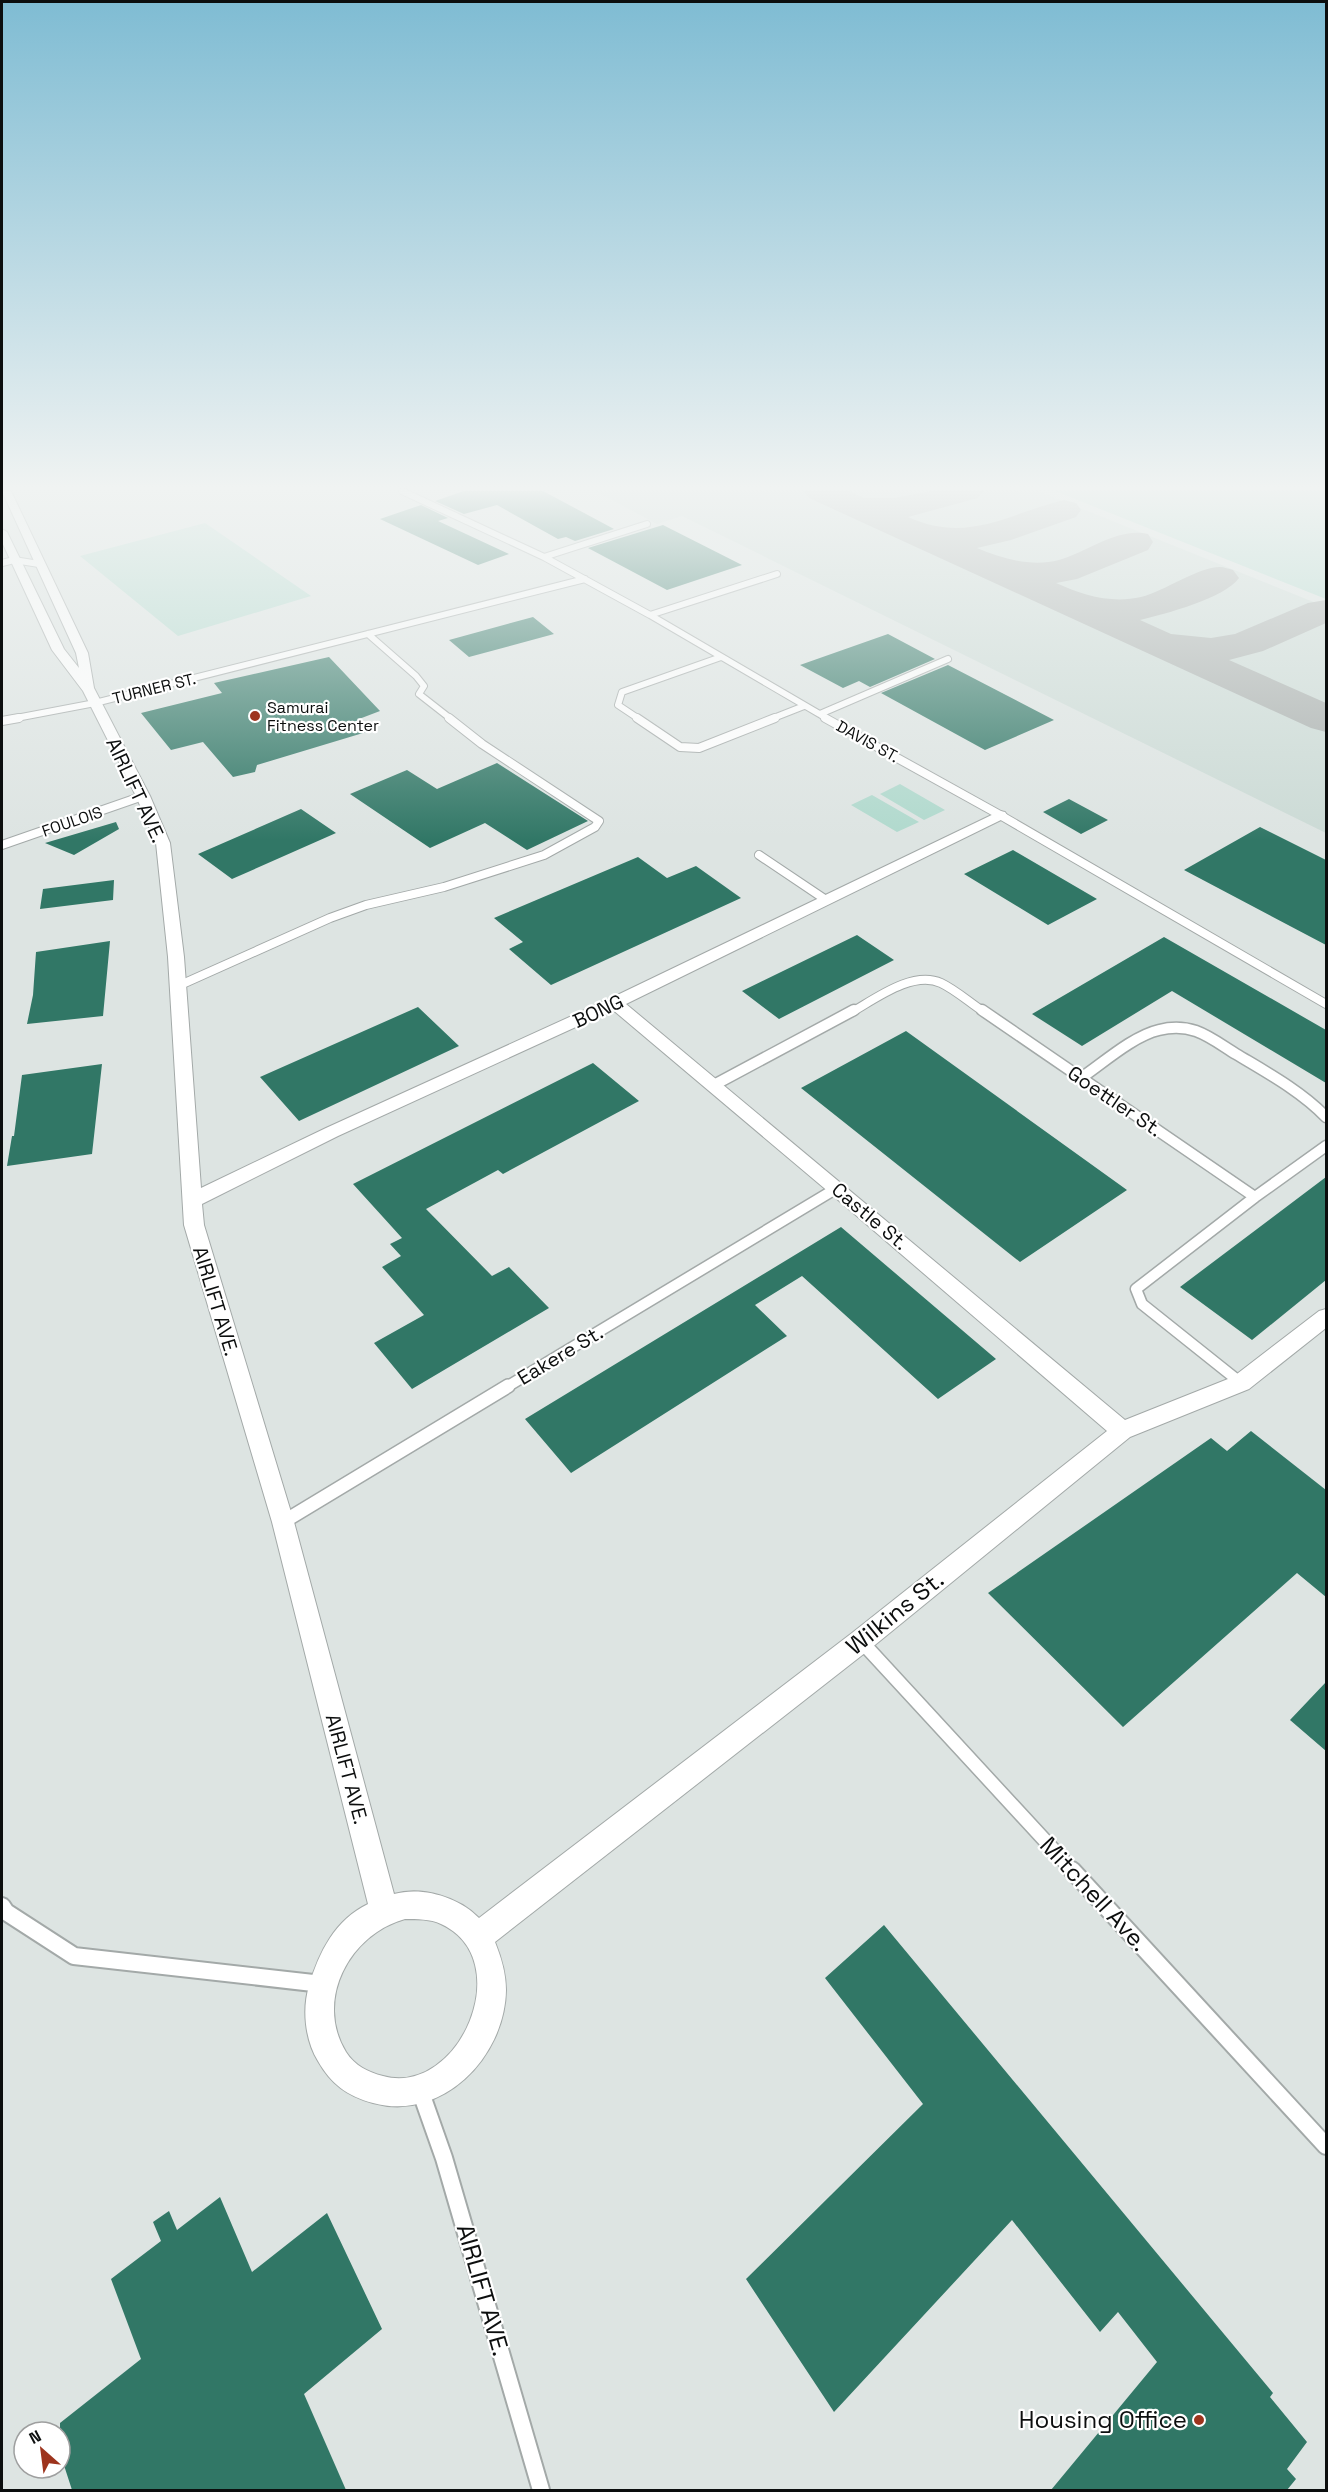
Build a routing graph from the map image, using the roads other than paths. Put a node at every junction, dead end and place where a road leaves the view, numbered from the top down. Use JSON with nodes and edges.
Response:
{"nodes":[{"id":1,"x":37,"y":607,"type":"edge"},
{"id":2,"x":60,"y":607,"type":"edge"},
{"id":3,"x":473,"y":607,"type":"edge"},
{"id":4,"x":636,"y":607,"type":"edge"},
{"id":5,"x":674,"y":607,"type":"edge"},
{"id":6,"x":650,"y":615,"type":"junction"},
{"id":7,"x":368,"y":634,"type":"junction"},
{"id":8,"x":721,"y":657,"type":"junction"},
{"id":9,"x":948,"y":659,"type":"dead end"},
{"id":10,"x":92,"y":696,"type":"junction"},
{"id":11,"x":804,"y":706,"type":"junction"},
{"id":12,"x":820,"y":714,"type":"junction"},
{"id":13,"x":2,"y":722,"type":"edge"},
{"id":14,"x":143,"y":796,"type":"junction"},
{"id":15,"x":1000,"y":815,"type":"junction"},
{"id":16,"x":2,"y":845,"type":"edge"},
{"id":17,"x":759,"y":855,"type":"dead end"},
{"id":18,"x":826,"y":900,"type":"junction"},
{"id":19,"x":178,"y":986,"type":"junction"},
{"id":20,"x":615,"y":1003,"type":"junction"},
{"id":21,"x":1326,"y":1004,"type":"edge"},
{"id":22,"x":1081,"y":1078,"type":"junction"},
{"id":23,"x":714,"y":1085,"type":"junction"},
{"id":24,"x":1326,"y":1117,"type":"edge"},
{"id":25,"x":1326,"y":1146,"type":"edge"},
{"id":26,"x":837,"y":1188,"type":"junction"},
{"id":27,"x":1255,"y":1197,"type":"junction"},
{"id":28,"x":193,"y":1200,"type":"junction"},
{"id":29,"x":1326,"y":1317,"type":"edge"},
{"id":30,"x":1241,"y":1383,"type":"junction"},
{"id":31,"x":1122,"y":1431,"type":"junction"},
{"id":32,"x":283,"y":1522,"type":"junction"},
{"id":33,"x":861,"y":1641,"type":"junction"},
{"id":34,"x":2,"y":1906,"type":"edge"},
{"id":35,"x":384,"y":1911,"type":"junction"},
{"id":36,"x":478,"y":1936,"type":"junction"},
{"id":37,"x":322,"y":1984,"type":"junction"},
{"id":38,"x":420,"y":2090,"type":"junction"},
{"id":39,"x":1326,"y":2146,"type":"edge"},
{"id":40,"x":541,"y":2490,"type":"edge"}],
"edges":[{"from":1,"to":10,"type":"street","name":"AIRLIFT AVE."},
{"from":2,"to":10,"type":"street","name":"AIRLIFT AVE."},
{"from":3,"to":7,"type":"lane","name":"TURNER ST."},
{"from":4,"to":6,"type":"lane","name":"DAVIS ST."},
{"from":5,"to":6,"type":"lane"},
{"from":6,"to":8,"type":"lane","name":"DAVIS ST."},
{"from":7,"to":10,"type":"lane","name":"TURNER ST."},
{"from":7,"to":19,"type":"lane"},
{"from":8,"to":11,"type":"lane","name":"DAVIS ST."},
{"from":8,"to":11,"type":"lane"},
{"from":9,"to":12,"type":"lane"},
{"from":10,"to":13,"type":"lane","name":"TURNER ST."},
{"from":10,"to":14,"type":"street","name":"AIRLIFT AVE."},
{"from":11,"to":12,"type":"lane","name":"DAVIS ST."},
{"from":12,"to":15,"type":"lane","name":"DAVIS ST."},
{"from":14,"to":16,"type":"lane","name":"FOULOIS"},
{"from":14,"to":19,"type":"street","name":"AIRLIFT AVE."},
{"from":15,"to":18,"type":"street","name":"BONG"},
{"from":15,"to":21,"type":"lane","name":"DAVIS ST."},
{"from":17,"to":18,"type":"lane"},
{"from":18,"to":20,"type":"street","name":"BONG"},
{"from":19,"to":28,"type":"street","name":"AIRLIFT AVE."},
{"from":20,"to":23,"type":"street","name":"Castle St."},
{"from":20,"to":28,"type":"street","name":"BONG"},
{"from":22,"to":23,"type":"lane","name":"Goettler St."},
{"from":22,"to":24,"type":"lane"},
{"from":22,"to":27,"type":"lane","name":"Goettler St."},
{"from":23,"to":26,"type":"street","name":"Castle St."},
{"from":25,"to":27,"type":"lane"},
{"from":26,"to":31,"type":"street","name":"Castle St."},
{"from":26,"to":32,"type":"lane","name":"Eakere St."},
{"from":27,"to":30,"type":"lane"},
{"from":28,"to":32,"type":"street","name":"AIRLIFT AVE."},
{"from":29,"to":30,"type":"street","name":"Wilkins St."},
{"from":30,"to":31,"type":"street","name":"Wilkins St."},
{"from":31,"to":33,"type":"street","name":"Wilkins St."},
{"from":32,"to":35,"type":"street","name":"AIRLIFT AVE."},
{"from":33,"to":36,"type":"street","name":"Wilkins St."},
{"from":33,"to":39,"type":"lane","name":"Mitchell Ave."},
{"from":34,"to":37,"type":"lane"},
{"from":35,"to":36,"type":"street"},
{"from":35,"to":37,"type":"street"},
{"from":36,"to":38,"type":"street"},
{"from":37,"to":38,"type":"street"},
{"from":38,"to":40,"type":"lane","name":"AIRLIFT AVE."}]}
